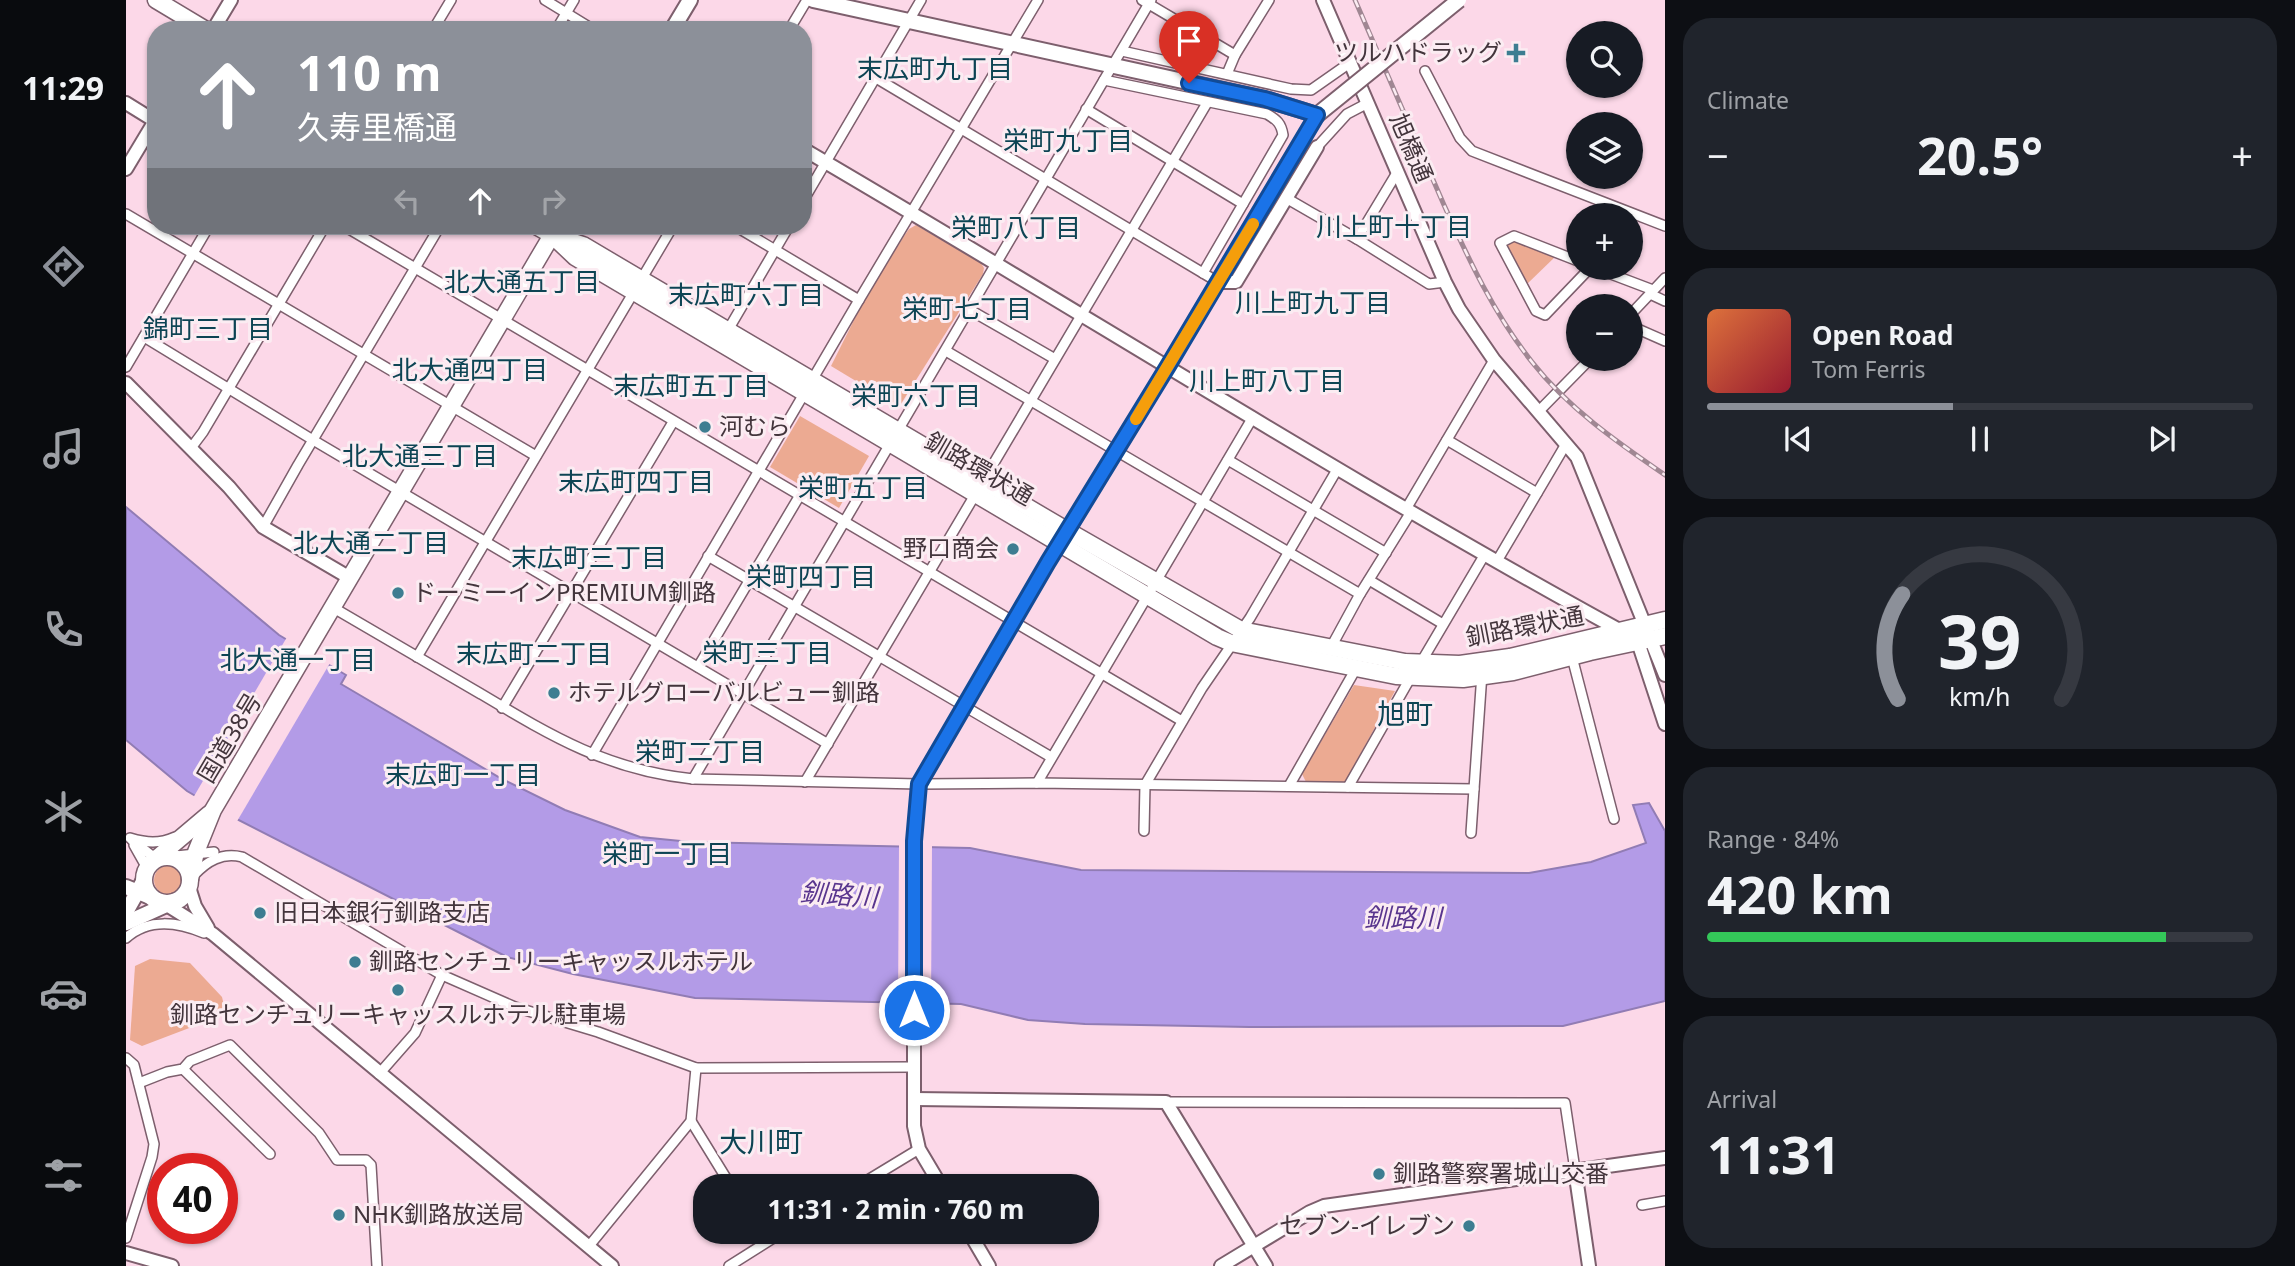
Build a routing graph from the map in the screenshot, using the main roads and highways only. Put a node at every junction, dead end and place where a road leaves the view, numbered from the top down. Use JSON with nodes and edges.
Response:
{"nodes":[{"id":1,"x":156,"y":0,"type":"edge"},
{"id":2,"x":690,"y":0,"type":"edge"},
{"id":3,"x":813,"y":0,"type":"edge"},
{"id":4,"x":1459,"y":0,"type":"edge"},
{"id":5,"x":191,"y":21,"type":"edge"},
{"id":6,"x":678,"y":21,"type":"edge"},
{"id":7,"x":552,"y":235,"type":"edge"},
{"id":8,"x":559,"y":235,"type":"edge"},
{"id":9,"x":637,"y":285,"type":"junction"},
{"id":10,"x":809,"y":387,"type":"junction"},
{"id":11,"x":1665,"y":620,"type":"edge"},
{"id":12,"x":1650,"y":635,"type":"edge"},
{"id":13,"x":1360,"y":661,"type":"junction"},
{"id":14,"x":1482,"y":669,"type":"junction"},
{"id":15,"x":197,"y":830,"type":"junction"},
{"id":16,"x":149,"y":870,"type":"edge"},
{"id":17,"x":126,"y":877,"type":"edge"},
{"id":18,"x":189,"y":882,"type":"junction"},
{"id":19,"x":165,"y":902,"type":"junction"},
{"id":20,"x":126,"y":912,"type":"edge"},
{"id":21,"x":126,"y":923,"type":"edge"}],
"edges":[{"from":1,"to":5,"type":"highway"},
{"from":2,"to":6,"type":"main road"},
{"from":3,"to":4,"type":"main road","bridge":true},
{"from":7,"to":15,"type":"highway","name":"国道38号"},
{"from":8,"to":9,"type":"highway","name":"釧路環状通"},
{"from":9,"to":10,"type":"highway","name":"釧路環状通"},
{"from":9,"to":10,"type":"highway","name":"釧路環状通"},
{"from":10,"to":13,"type":"highway","name":"釧路環状通"},
{"from":11,"to":12,"type":"highway","name":"釧路環状通"},
{"from":12,"to":14,"type":"highway","name":"釧路環状通"},
{"from":12,"to":14,"type":"highway","name":"釧路環状通"},
{"from":13,"to":14,"type":"highway","name":"釧路環状通"},
{"from":13,"to":14,"type":"highway","name":"釧路環状通"},
{"from":15,"to":16,"type":"highway","name":"国道38号"},
{"from":15,"to":18,"type":"highway","name":"国道38号"},
{"from":16,"to":17,"type":"main road"},
{"from":16,"to":18,"type":"highway"},
{"from":16,"to":19,"type":"highway"},
{"from":16,"to":20,"type":"main road"},
{"from":18,"to":19,"type":"highway"},
{"from":19,"to":21,"type":"main road"}]}
